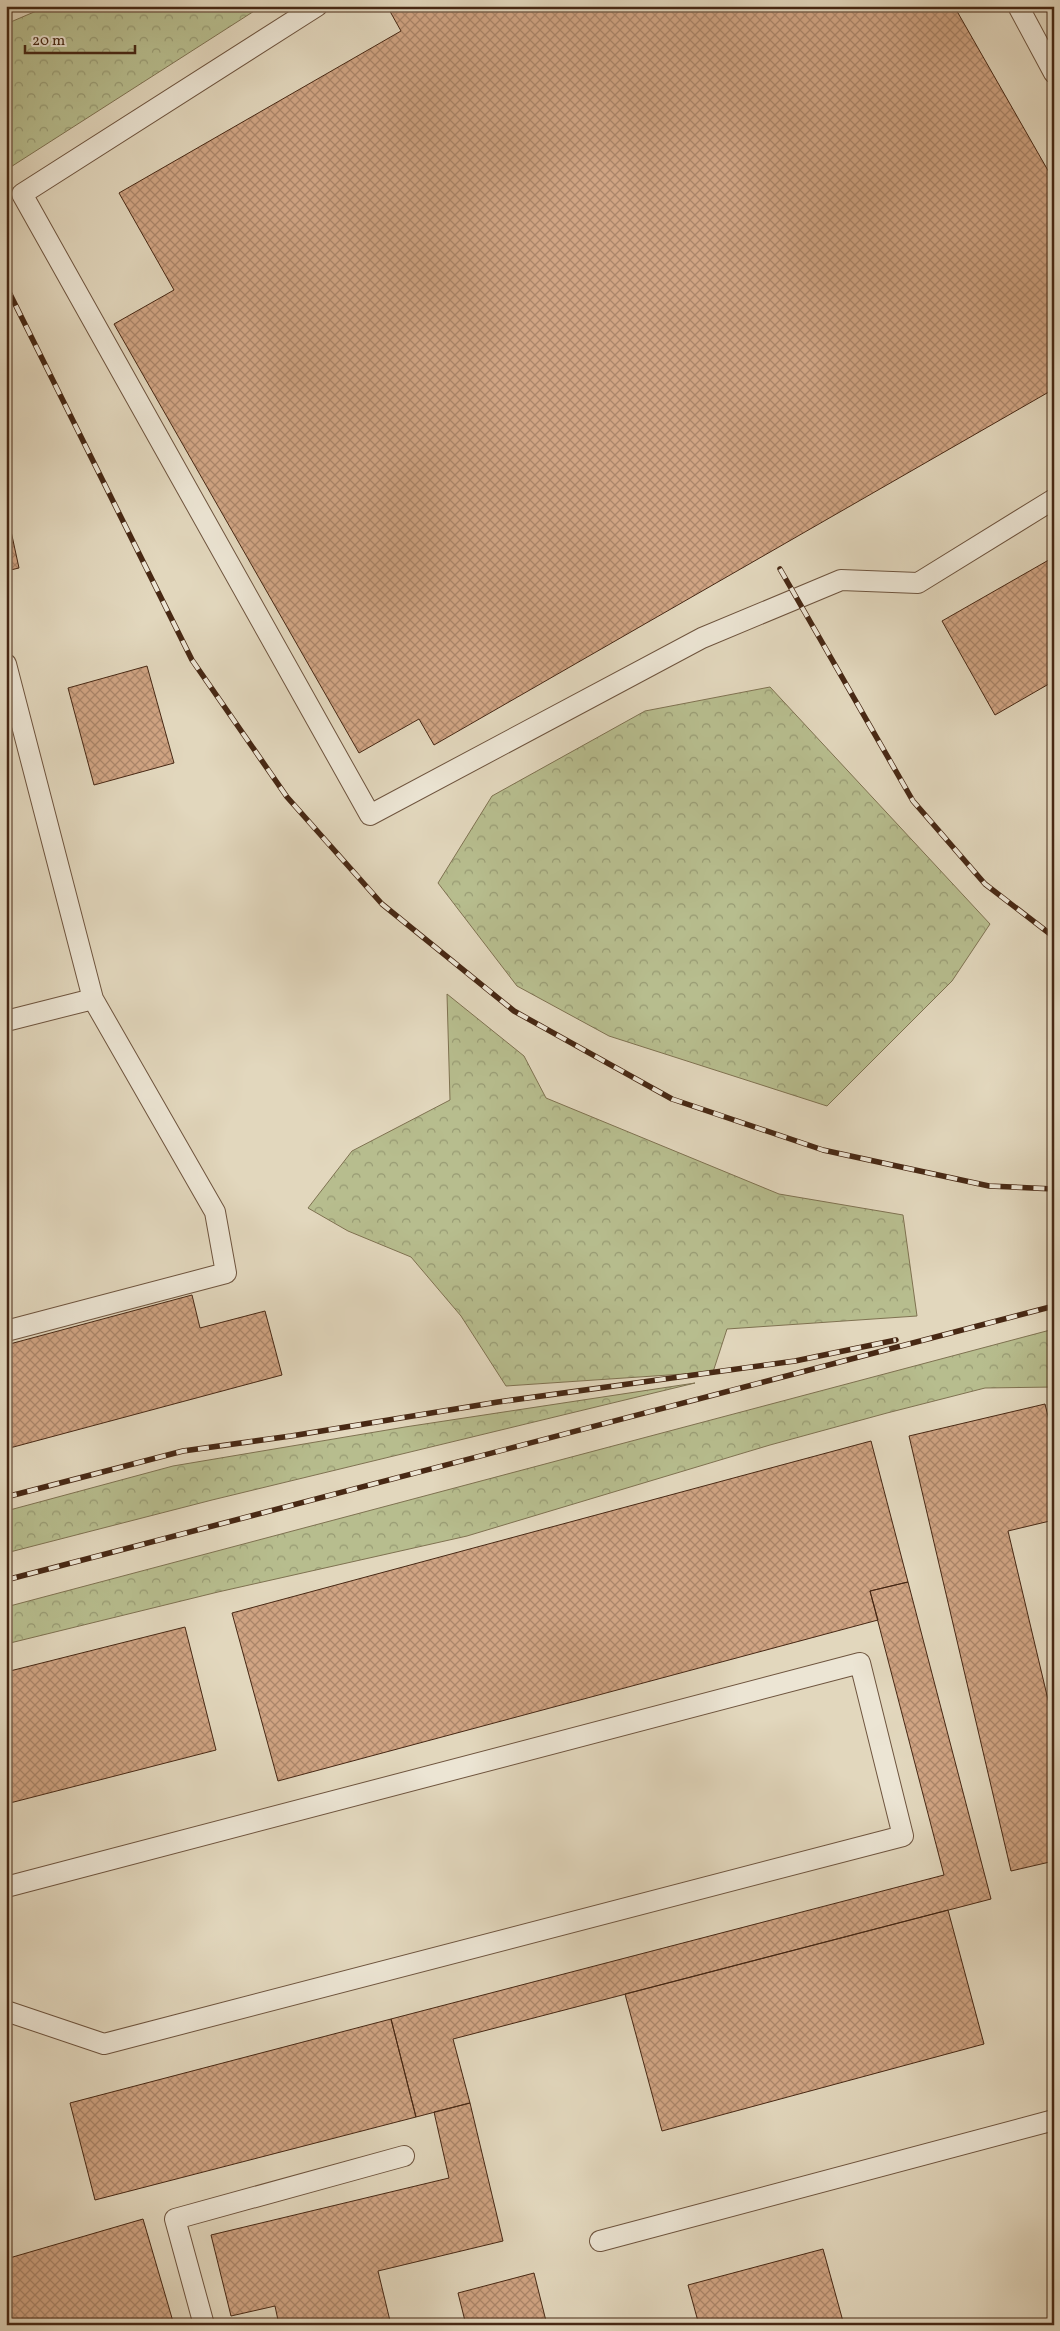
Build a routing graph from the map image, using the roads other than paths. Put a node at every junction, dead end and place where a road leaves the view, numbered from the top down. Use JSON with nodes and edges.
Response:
{"nodes":[{"id":1,"x":317,"y":6,"type":"edge"},
{"id":2,"x":1018,"y":6,"type":"edge"},
{"id":3,"x":1054,"y":73,"type":"edge"},
{"id":4,"x":1054,"y":499,"type":"edge"},
{"id":5,"x":6,"y":664,"type":"edge"},
{"id":6,"x":93,"y":999,"type":"junction"},
{"id":7,"x":6,"y":1021,"type":"edge"},
{"id":8,"x":6,"y":1331,"type":"edge"},
{"id":9,"x":6,"y":1887,"type":"edge"},
{"id":10,"x":6,"y":2011,"type":"edge"},
{"id":11,"x":1054,"y":2120,"type":"edge"},
{"id":12,"x":404,"y":2156,"type":"dead end"},
{"id":13,"x":600,"y":2241,"type":"dead end"},
{"id":14,"x":204,"y":2325,"type":"edge"}],
"edges":[{"from":1,"to":4,"type":"lane"},
{"from":2,"to":3,"type":"lane"},
{"from":5,"to":6,"type":"lane"},
{"from":6,"to":7,"type":"lane"},
{"from":6,"to":8,"type":"lane"},
{"from":9,"to":10,"type":"lane"},
{"from":11,"to":13,"type":"lane"},
{"from":12,"to":14,"type":"lane"}]}
